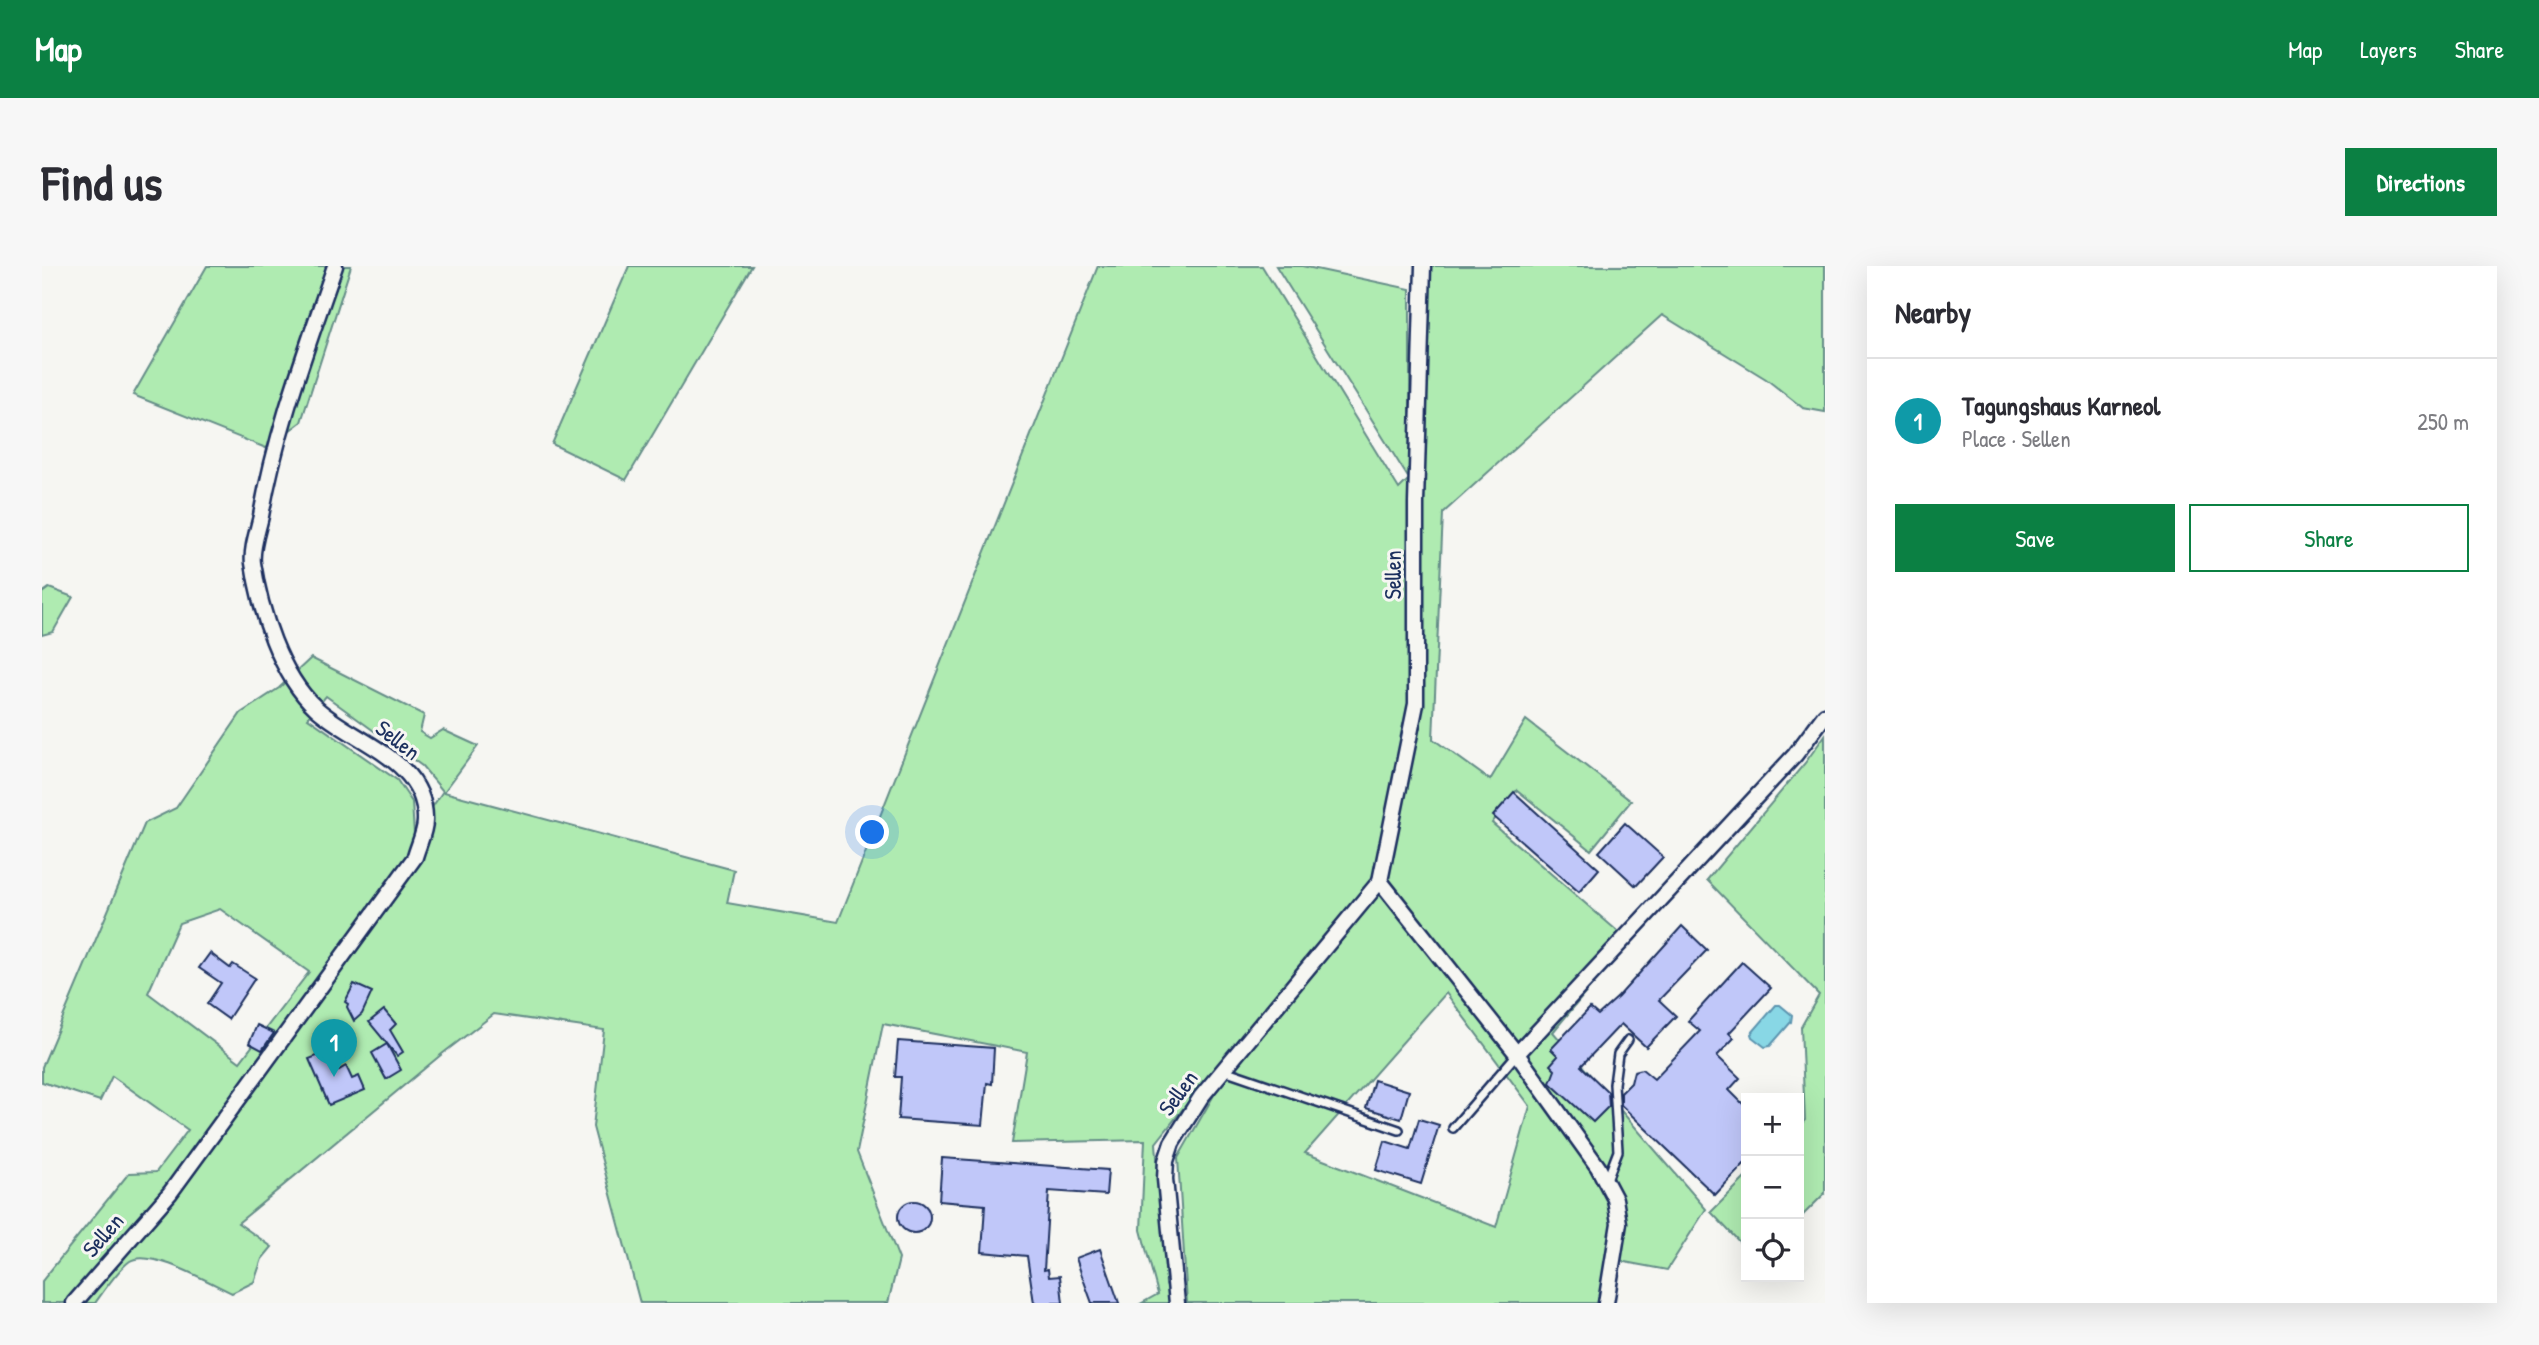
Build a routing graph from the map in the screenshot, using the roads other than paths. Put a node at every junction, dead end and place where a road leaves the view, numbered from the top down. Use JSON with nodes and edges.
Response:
{"nodes":[{"id":1,"x":335,"y":266,"type":"edge"},
{"id":2,"x":1423,"y":266,"type":"edge"},
{"id":3,"x":1825,"y":715,"type":"edge"},
{"id":4,"x":1380,"y":881,"type":"junction"},
{"id":5,"x":1628,"y":1040,"type":"dead end"},
{"id":6,"x":1517,"y":1054,"type":"junction"},
{"id":7,"x":1223,"y":1070,"type":"junction"},
{"id":8,"x":1453,"y":1128,"type":"dead end"},
{"id":9,"x":1399,"y":1130,"type":"dead end"},
{"id":10,"x":1606,"y":1182,"type":"junction"},
{"id":11,"x":74,"y":1303,"type":"edge"},
{"id":12,"x":1177,"y":1303,"type":"edge"},
{"id":13,"x":1606,"y":1303,"type":"edge"}],
"edges":[{"from":1,"to":11,"type":"street","name":"Sellen"},
{"from":2,"to":4,"type":"street","name":"Sellen"},
{"from":3,"to":6,"type":"street"},
{"from":4,"to":6,"type":"street"},
{"from":4,"to":7,"type":"street","name":"Sellen"},
{"from":5,"to":10,"type":"lane"},
{"from":6,"to":8,"type":"lane"},
{"from":6,"to":10,"type":"street"},
{"from":7,"to":9,"type":"lane"},
{"from":7,"to":12,"type":"street","name":"Sellen"},
{"from":10,"to":13,"type":"street"}]}
